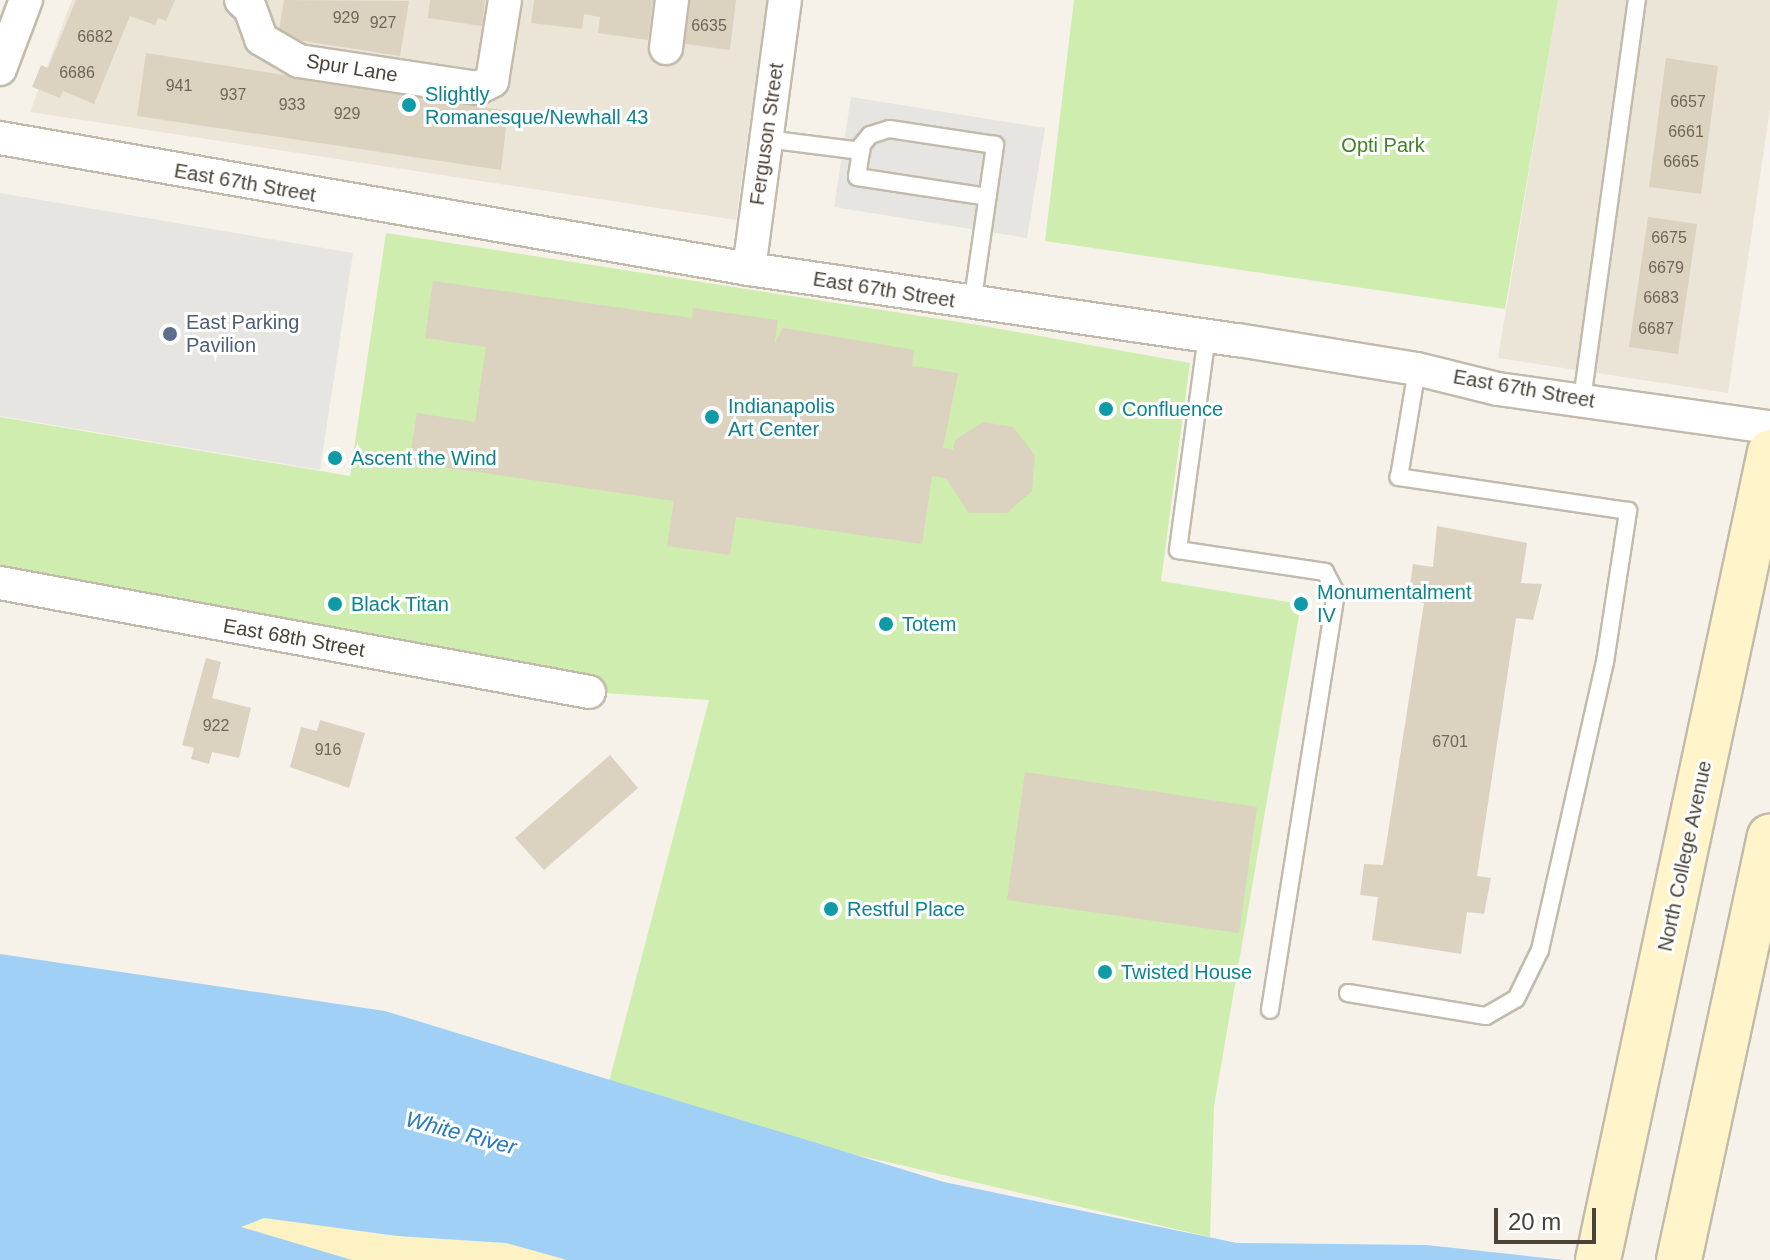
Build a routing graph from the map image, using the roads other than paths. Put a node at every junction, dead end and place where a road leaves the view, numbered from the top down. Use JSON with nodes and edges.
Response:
{"nodes":[{"id":1,"x":26,"y":0,"type":"edge"},
{"id":2,"x":241,"y":0,"type":"edge"},
{"id":3,"x":505,"y":0,"type":"edge"},
{"id":4,"x":672,"y":0,"type":"edge"},
{"id":5,"x":785,"y":0,"type":"edge"},
{"id":6,"x":1637,"y":0,"type":"edge"},
{"id":7,"x":666,"y":48,"type":"dead end"},
{"id":8,"x":0,"y":69,"type":"edge"},
{"id":9,"x":0,"y":138,"type":"edge"},
{"id":10,"x":766,"y":139,"type":"junction"},
{"id":11,"x":861,"y":151,"type":"junction"},
{"id":12,"x":987,"y":197,"type":"junction"},
{"id":13,"x":749,"y":269,"type":"junction"},
{"id":14,"x":972,"y":305,"type":"junction"},
{"id":15,"x":1207,"y":335,"type":"junction"},
{"id":16,"x":1417,"y":369,"type":"junction"},
{"id":17,"x":1582,"y":400,"type":"junction"},
{"id":18,"x":1770,"y":427,"type":"edge"},
{"id":19,"x":1770,"y":452,"type":"edge"},
{"id":20,"x":0,"y":583,"type":"edge"},
{"id":21,"x":589,"y":692,"type":"dead end"},
{"id":22,"x":1770,"y":837,"type":"edge"},
{"id":23,"x":1348,"y":993,"type":"dead end"},
{"id":24,"x":1270,"y":1010,"type":"dead end"},
{"id":25,"x":1598,"y":1260,"type":"edge"},
{"id":26,"x":1679,"y":1260,"type":"edge"}],
"edges":[{"from":1,"to":8,"type":"street"},
{"from":2,"to":3,"type":"street","name":"Spur Lane"},
{"from":4,"to":7,"type":"street"},
{"from":5,"to":10,"type":"street","name":"Ferguson Street"},
{"from":6,"to":17,"type":"lane"},
{"from":9,"to":13,"type":"street","name":"East 67th Street"},
{"from":10,"to":11,"type":"lane"},
{"from":10,"to":13,"type":"street","name":"Ferguson Street"},
{"from":11,"to":12,"type":"lane"},
{"from":11,"to":12,"type":"lane"},
{"from":12,"to":14,"type":"lane"},
{"from":13,"to":14,"type":"street","name":"East 67th Street"},
{"from":14,"to":15,"type":"street","name":"East 67th Street"},
{"from":15,"to":16,"type":"street","name":"East 67th Street"},
{"from":15,"to":24,"type":"lane"},
{"from":16,"to":17,"type":"street","name":"East 67th Street"},
{"from":16,"to":23,"type":"lane"},
{"from":17,"to":18,"type":"street","name":"East 67th Street"},
{"from":19,"to":25,"type":"main road","name":"North College Avenue"},
{"from":20,"to":21,"type":"street","name":"East 68th Street"},
{"from":22,"to":26,"type":"main road"}]}
